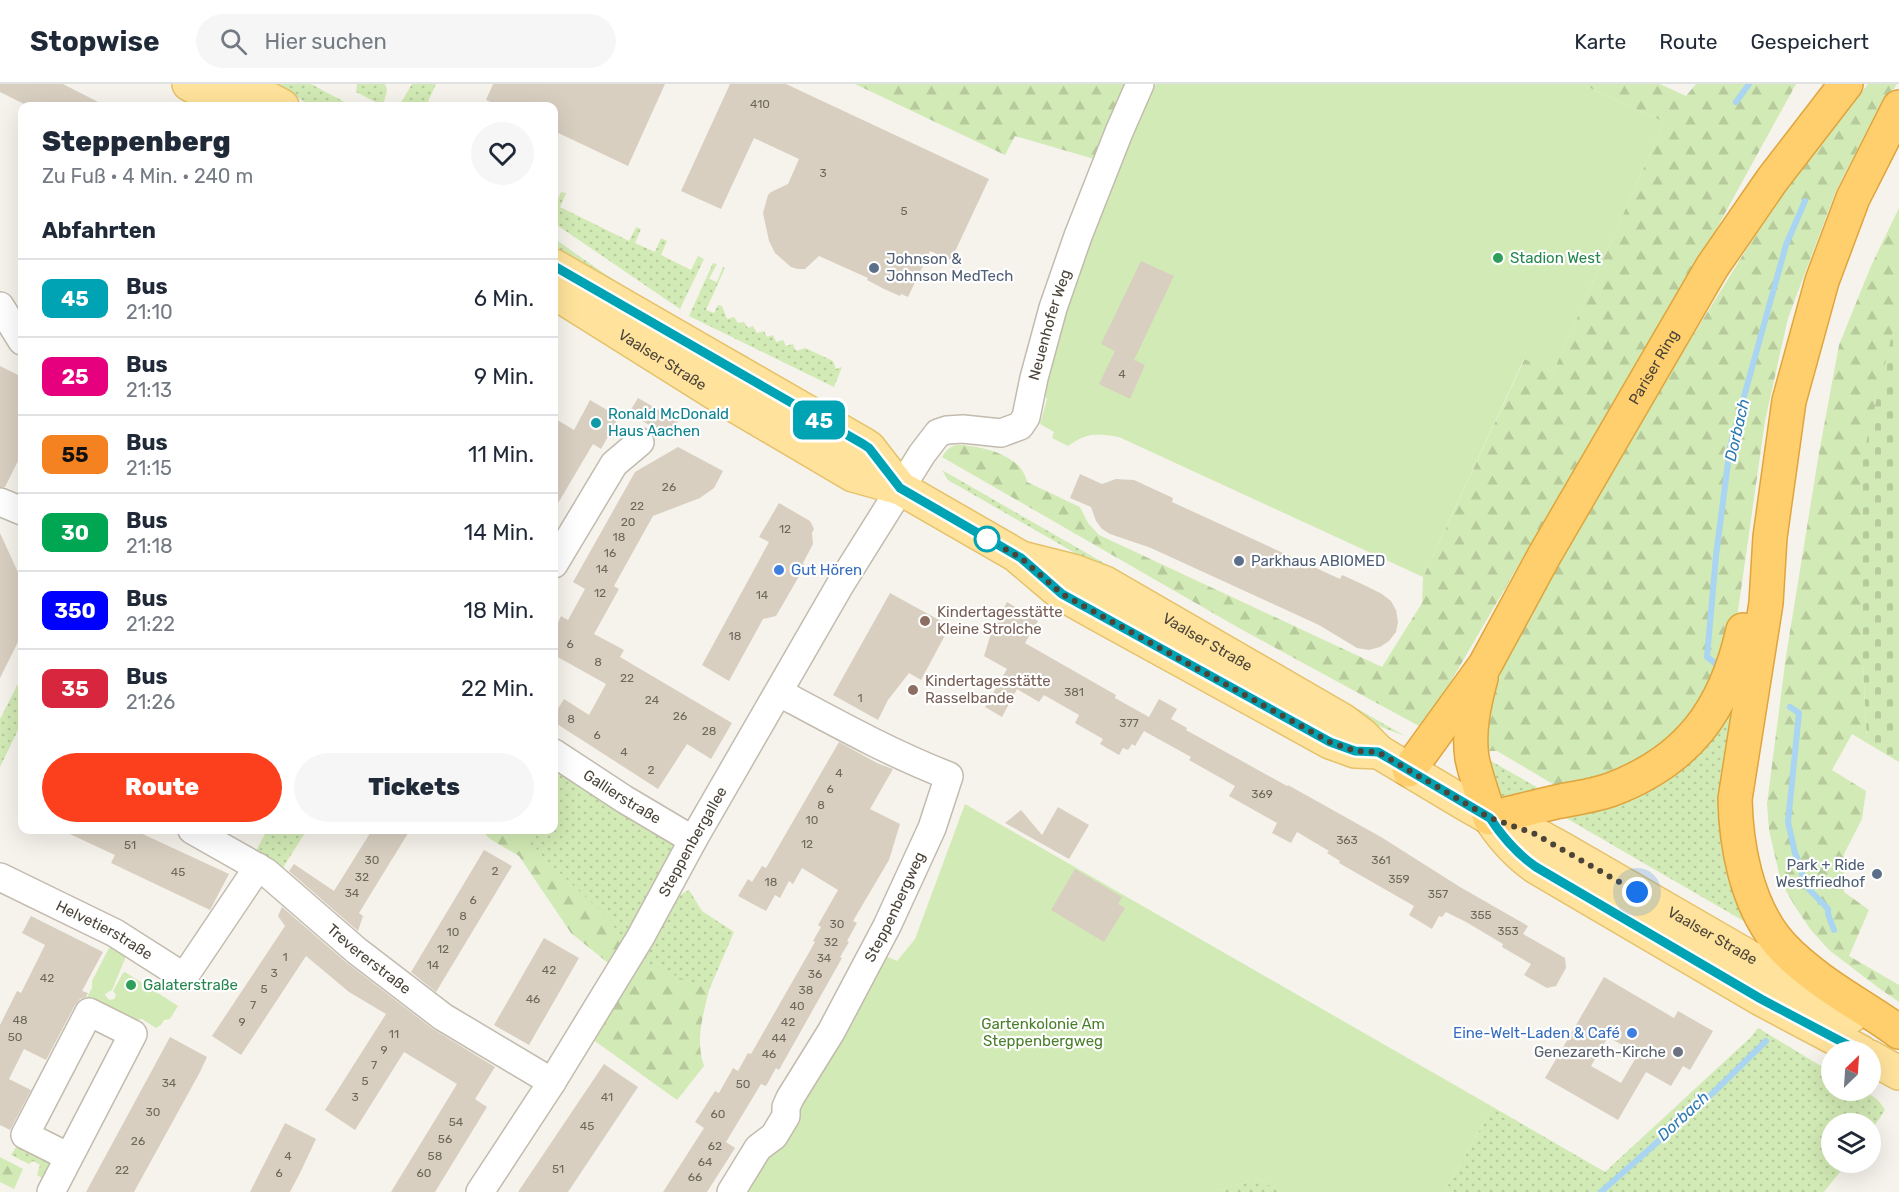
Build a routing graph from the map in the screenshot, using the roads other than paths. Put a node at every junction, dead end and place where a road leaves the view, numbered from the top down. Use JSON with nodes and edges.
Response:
{"nodes":[{"id":1,"x":189,"y":84,"type":"edge"},
{"id":2,"x":240,"y":84,"type":"edge"},
{"id":3,"x":1140,"y":84,"type":"edge"},
{"id":4,"x":1821,"y":84,"type":"edge"},
{"id":5,"x":1846,"y":84,"type":"edge"},
{"id":6,"x":223,"y":102,"type":"edge"},
{"id":7,"x":274,"y":102,"type":"edge"},
{"id":8,"x":1899,"y":107,"type":"edge"},
{"id":9,"x":1899,"y":143,"type":"edge"},
{"id":10,"x":1772,"y":180,"type":"junction"},
{"id":11,"x":1853,"y":198,"type":"junction"},
{"id":12,"x":558,"y":268,"type":"edge"},
{"id":13,"x":558,"y":295,"type":"edge"},
{"id":14,"x":0,"y":306,"type":"edge"},
{"id":15,"x":18,"y":335,"type":"edge"},
{"id":16,"x":640,"y":442,"type":"dead end"},
{"id":17,"x":900,"y":488,"type":"junction"},
{"id":18,"x":0,"y":502,"type":"edge"},
{"id":19,"x":18,"y":509,"type":"edge"},
{"id":20,"x":1770,"y":537,"type":"junction"},
{"id":21,"x":558,"y":557,"type":"edge"},
{"id":22,"x":1485,"y":665,"type":"junction"},
{"id":23,"x":780,"y":693,"type":"junction"},
{"id":24,"x":558,"y":756,"type":"edge"},
{"id":25,"x":1408,"y":770,"type":"junction"},
{"id":26,"x":1490,"y":818,"type":"junction"},
{"id":27,"x":199,"y":834,"type":"edge"},
{"id":28,"x":693,"y":840,"type":"junction"},
{"id":29,"x":258,"y":867,"type":"junction"},
{"id":30,"x":0,"y":877,"type":"edge"},
{"id":31,"x":1899,"y":1032,"type":"edge"},
{"id":32,"x":1840,"y":1041,"type":"edge"},
{"id":33,"x":1899,"y":1043,"type":"edge"},
{"id":34,"x":1881,"y":1063,"type":"edge"},
{"id":35,"x":1899,"y":1073,"type":"edge"},
{"id":36,"x":552,"y":1082,"type":"junction"},
{"id":37,"x":69,"y":1157,"type":"junction"},
{"id":38,"x":51,"y":1192,"type":"edge"},
{"id":39,"x":480,"y":1192,"type":"edge"},
{"id":40,"x":731,"y":1192,"type":"edge"}],
"edges":[{"from":1,"to":6,"type":"main road"},
{"from":2,"to":7,"type":"main road"},
{"from":3,"to":17,"type":"street","name":"Neuenhofer Weg"},
{"from":4,"to":10,"type":"highway"},
{"from":5,"to":10,"type":"highway","name":"Pariser Ring"},
{"from":8,"to":11,"type":"highway"},
{"from":9,"to":11,"type":"highway"},
{"from":10,"to":22,"type":"highway","name":"Pariser Ring"},
{"from":11,"to":20,"type":"highway"},
{"from":12,"to":17,"type":"main road","name":"Vaalser Straße"},
{"from":13,"to":17,"type":"main road","name":"Vaalser Straße"},
{"from":14,"to":15,"type":"street"},
{"from":16,"to":21,"type":"street"},
{"from":17,"to":23,"type":"street","name":"Steppenbergallee"},
{"from":17,"to":25,"type":"main road","name":"Vaalser Straße"},
{"from":18,"to":19,"type":"street"},
{"from":20,"to":26,"type":"highway"},
{"from":20,"to":31,"type":"highway"},
{"from":22,"to":25,"type":"highway"},
{"from":22,"to":26,"type":"highway"},
{"from":23,"to":28,"type":"street","name":"Steppenbergallee"},
{"from":23,"to":40,"type":"street","name":"Steppenbergweg"},
{"from":24,"to":28,"type":"street","name":"Gallierstraße"},
{"from":25,"to":26,"type":"main road","name":"Vaalser Straße"},
{"from":26,"to":32,"type":"main road","name":"Vaalser Straße"},
{"from":26,"to":33,"type":"main road","name":"Vaalser Straße"},
{"from":27,"to":29,"type":"street","name":"Trevererstraße"},
{"from":28,"to":36,"type":"street","name":"Steppenbergallee"},
{"from":29,"to":30,"type":"street","name":"Helvetierstraße"},
{"from":29,"to":36,"type":"street","name":"Trevererstraße"},
{"from":34,"to":35,"type":"main road"},
{"from":36,"to":39,"type":"street","name":"Steppenbergallee"},
{"from":37,"to":37,"type":"street"},
{"from":37,"to":38,"type":"street"}]}
